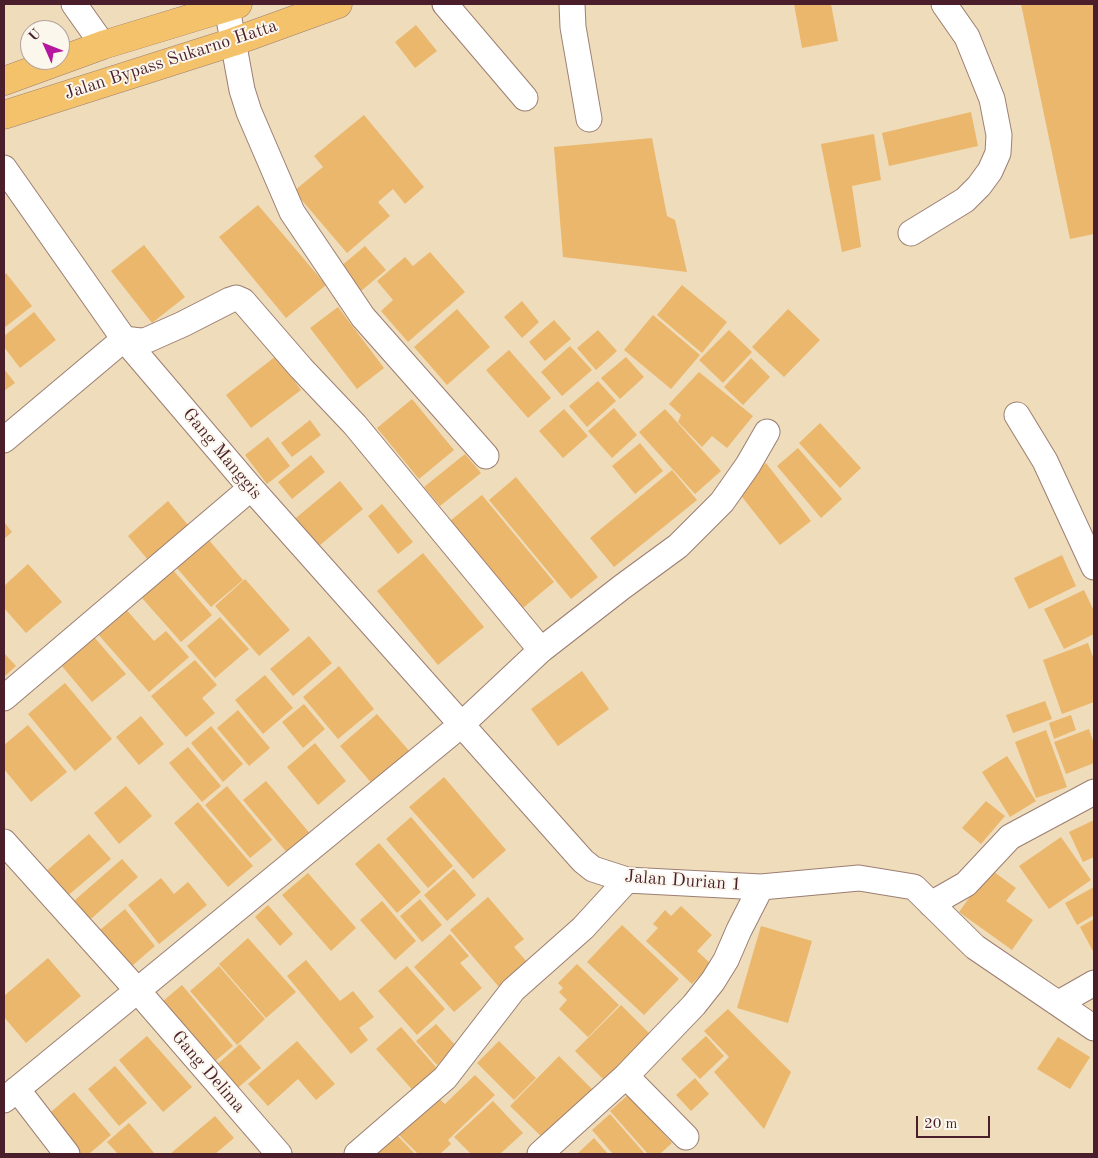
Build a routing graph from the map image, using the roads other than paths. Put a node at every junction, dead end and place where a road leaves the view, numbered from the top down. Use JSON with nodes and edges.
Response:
{"nodes":[{"id":1,"x":74,"y":4,"type":"edge"},
{"id":2,"x":338,"y":4,"type":"edge"},
{"id":3,"x":445,"y":4,"type":"edge"},
{"id":4,"x":572,"y":4,"type":"edge"},
{"id":5,"x":944,"y":4,"type":"edge"},
{"id":6,"x":232,"y":6,"type":"edge"},
{"id":7,"x":161,"y":27,"type":"junction"},
{"id":8,"x":233,"y":42,"type":"junction"},
{"id":9,"x":103,"y":45,"type":"junction"},
{"id":10,"x":173,"y":61,"type":"junction"},
{"id":11,"x":4,"y":80,"type":"edge"},
{"id":12,"x":525,"y":98,"type":"dead end"},
{"id":13,"x":4,"y":115,"type":"edge"},
{"id":14,"x":589,"y":119,"type":"dead end"},
{"id":15,"x":4,"y":168,"type":"edge"},
{"id":16,"x":911,"y":233,"type":"dead end"},
{"id":17,"x":124,"y":338,"type":"junction"},
{"id":18,"x":1017,"y":415,"type":"dead end"},
{"id":19,"x":767,"y":432,"type":"dead end"},
{"id":20,"x":4,"y":440,"type":"edge"},
{"id":21,"x":486,"y":456,"type":"dead end"},
{"id":22,"x":251,"y":488,"type":"junction"},
{"id":23,"x":1094,"y":566,"type":"edge"},
{"id":24,"x":541,"y":650,"type":"junction"},
{"id":25,"x":4,"y":698,"type":"edge"},
{"id":26,"x":460,"y":725,"type":"junction"},
{"id":27,"x":1094,"y":792,"type":"edge"},
{"id":28,"x":4,"y":842,"type":"edge"},
{"id":29,"x":628,"y":880,"type":"junction"},
{"id":30,"x":760,"y":887,"type":"junction"},
{"id":31,"x":931,"y":904,"type":"junction"},
{"id":32,"x":1094,"y":983,"type":"edge"},
{"id":33,"x":137,"y":990,"type":"junction"},
{"id":34,"x":1059,"y":1003,"type":"junction"},
{"id":35,"x":1094,"y":1028,"type":"edge"},
{"id":36,"x":626,"y":1076,"type":"junction"},
{"id":37,"x":10,"y":1094,"type":"edge"},
{"id":38,"x":686,"y":1137,"type":"dead end"},
{"id":39,"x":67,"y":1154,"type":"edge"},
{"id":40,"x":279,"y":1154,"type":"edge"},
{"id":41,"x":357,"y":1154,"type":"edge"},
{"id":42,"x":540,"y":1154,"type":"edge"}],
"edges":[{"from":1,"to":9,"type":"street"},
{"from":2,"to":8,"type":"highway","name":"Jalan Bypass Sukarno Hatta"},
{"from":3,"to":12,"type":"street"},
{"from":4,"to":14,"type":"street"},
{"from":5,"to":16,"type":"street"},
{"from":6,"to":7,"type":"highway","name":"Jalan Bypass Sukarno Hatta"},
{"from":6,"to":8,"type":"street"},
{"from":7,"to":9,"type":"highway","name":"Jalan Bypass Sukarno Hatta"},
{"from":7,"to":10,"type":"highway"},
{"from":8,"to":10,"type":"highway","name":"Jalan Bypass Sukarno Hatta"},
{"from":8,"to":21,"type":"street"},
{"from":9,"to":11,"type":"highway","name":"Jalan Bypass Sukarno Hatta"},
{"from":10,"to":13,"type":"highway","name":"Jalan Bypass Sukarno Hatta"},
{"from":15,"to":17,"type":"street","name":"Gang Manggis"},
{"from":17,"to":20,"type":"street"},
{"from":17,"to":22,"type":"street","name":"Gang Manggis"},
{"from":17,"to":24,"type":"street"},
{"from":18,"to":23,"type":"street"},
{"from":19,"to":24,"type":"street"},
{"from":22,"to":25,"type":"street"},
{"from":22,"to":26,"type":"street","name":"Gang Manggis"},
{"from":24,"to":26,"type":"street"},
{"from":26,"to":29,"type":"street","name":"Jalan Durian 1"},
{"from":26,"to":33,"type":"street"},
{"from":27,"to":31,"type":"street"},
{"from":28,"to":33,"type":"street","name":"Gang Delima"},
{"from":29,"to":30,"type":"street","name":"Jalan Durian 1"},
{"from":29,"to":41,"type":"street"},
{"from":30,"to":31,"type":"street","name":"Jalan Durian 1"},
{"from":30,"to":36,"type":"street"},
{"from":31,"to":34,"type":"street","name":"Jalan Durian 1"},
{"from":32,"to":34,"type":"street"},
{"from":33,"to":37,"type":"street"},
{"from":33,"to":40,"type":"street","name":"Gang Delima"},
{"from":34,"to":35,"type":"street","name":"Jalan Durian 1"},
{"from":36,"to":38,"type":"street"},
{"from":36,"to":42,"type":"street"},
{"from":37,"to":39,"type":"street"}]}
